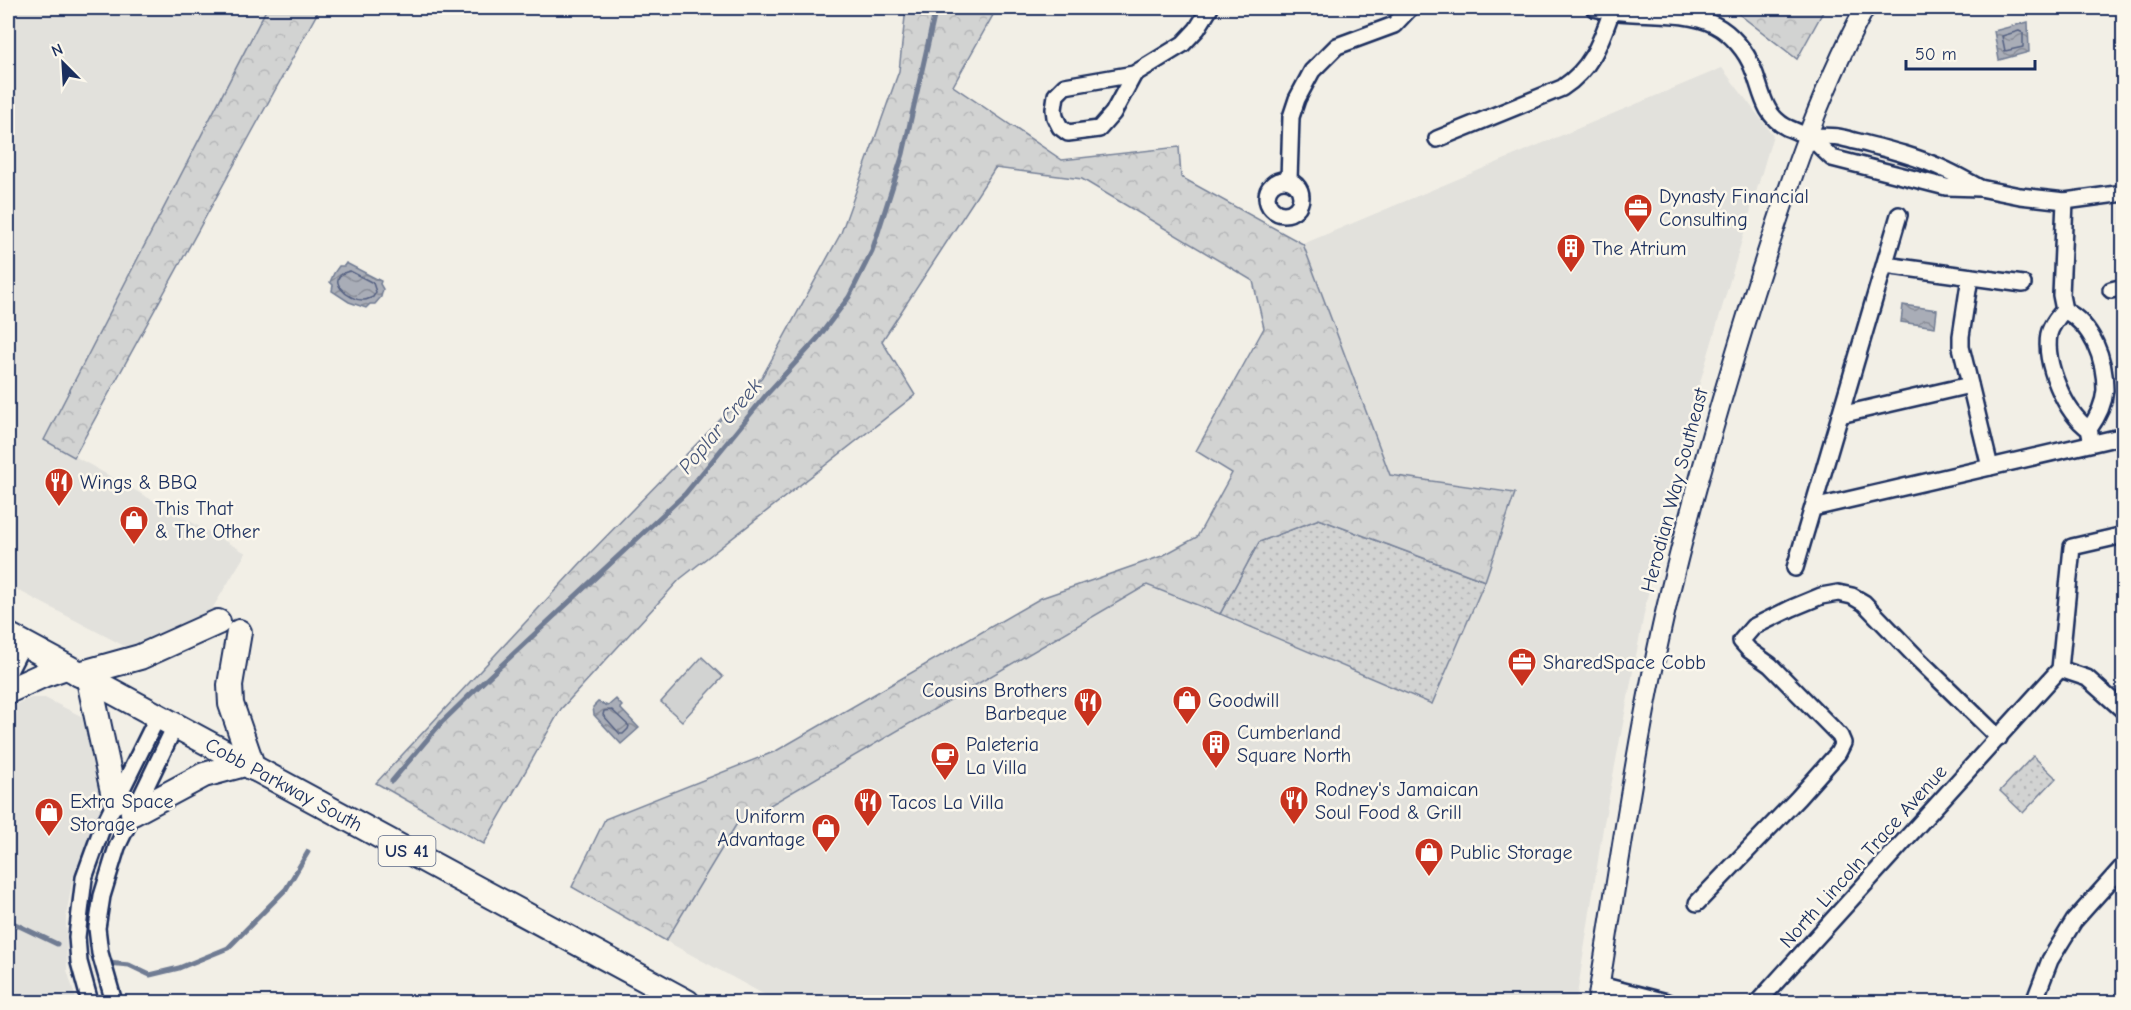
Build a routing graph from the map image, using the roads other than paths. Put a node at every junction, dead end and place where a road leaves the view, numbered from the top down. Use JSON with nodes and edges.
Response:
{"nodes":[{"id":1,"x":1210,"y":8,"type":"edge"},
{"id":2,"x":1410,"y":8,"type":"edge"},
{"id":3,"x":1594,"y":8,"type":"edge"},
{"id":4,"x":1865,"y":8,"type":"edge"},
{"id":5,"x":1611,"y":12,"type":"junction"},
{"id":6,"x":1681,"y":12,"type":"edge"},
{"id":7,"x":1134,"y":74,"type":"junction"},
{"id":8,"x":1809,"y":136,"type":"junction"},
{"id":9,"x":1437,"y":139,"type":"dead end"},
{"id":10,"x":1288,"y":180,"type":"dead end"},
{"id":11,"x":1980,"y":188,"type":"junction"},
{"id":12,"x":2124,"y":193,"type":"edge"},
{"id":13,"x":2065,"y":201,"type":"junction"},
{"id":14,"x":1899,"y":215,"type":"dead end"},
{"id":15,"x":1885,"y":265,"type":"junction"},
{"id":16,"x":1970,"y":277,"type":"junction"},
{"id":17,"x":2023,"y":284,"type":"dead end"},
{"id":18,"x":2064,"y":310,"type":"junction"},
{"id":19,"x":1970,"y":385,"type":"junction"},
{"id":20,"x":1840,"y":415,"type":"junction"},
{"id":21,"x":2091,"y":436,"type":"junction"},
{"id":22,"x":2124,"y":436,"type":"edge"},
{"id":23,"x":1990,"y":467,"type":"junction"},
{"id":24,"x":1813,"y":508,"type":"junction"},
{"id":25,"x":2124,"y":535,"type":"edge"},
{"id":26,"x":1794,"y":568,"type":"dead end"},
{"id":27,"x":15,"y":640,"type":"edge"},
{"id":28,"x":2060,"y":669,"type":"junction"},
{"id":29,"x":8,"y":673,"type":"edge"},
{"id":30,"x":78,"y":674,"type":"junction"},
{"id":31,"x":8,"y":691,"type":"edge"},
{"id":32,"x":2124,"y":711,"type":"edge"},
{"id":33,"x":166,"y":721,"type":"junction"},
{"id":34,"x":1999,"y":738,"type":"junction"},
{"id":35,"x":249,"y":766,"type":"junction"},
{"id":36,"x":124,"y":807,"type":"junction"},
{"id":37,"x":2124,"y":865,"type":"edge"},
{"id":38,"x":1697,"y":903,"type":"dead end"},
{"id":39,"x":1598,"y":994,"type":"edge"},
{"id":40,"x":90,"y":1002,"type":"edge"},
{"id":41,"x":114,"y":1002,"type":"edge"},
{"id":42,"x":687,"y":1002,"type":"edge"},
{"id":43,"x":1667,"y":1002,"type":"edge"},
{"id":44,"x":1758,"y":1002,"type":"edge"},
{"id":45,"x":2034,"y":1002,"type":"edge"}],
"edges":[{"from":1,"to":7,"type":"street"},
{"from":2,"to":10,"type":"street"},
{"from":3,"to":5,"type":"street"},
{"from":4,"to":8,"type":"street","name":"Herodian Way Southeast"},
{"from":5,"to":6,"type":"street"},
{"from":5,"to":9,"type":"street"},
{"from":6,"to":8,"type":"street"},
{"from":7,"to":7,"type":"street"},
{"from":8,"to":11,"type":"street"},
{"from":8,"to":11,"type":"street"},
{"from":8,"to":39,"type":"street","name":"Herodian Way Southeast"},
{"from":11,"to":13,"type":"street"},
{"from":12,"to":13,"type":"street"},
{"from":13,"to":18,"type":"street"},
{"from":14,"to":15,"type":"street"},
{"from":15,"to":16,"type":"street"},
{"from":15,"to":20,"type":"street"},
{"from":16,"to":17,"type":"street"},
{"from":16,"to":19,"type":"street"},
{"from":18,"to":21,"type":"street"},
{"from":18,"to":21,"type":"street"},
{"from":19,"to":20,"type":"street"},
{"from":19,"to":23,"type":"street"},
{"from":20,"to":24,"type":"street"},
{"from":21,"to":22,"type":"street"},
{"from":21,"to":23,"type":"street"},
{"from":23,"to":24,"type":"street"},
{"from":24,"to":26,"type":"street"},
{"from":25,"to":28,"type":"street"},
{"from":27,"to":29,"type":"street"},
{"from":27,"to":30,"type":"main road","name":"Cobb Parkway South","number":"US 41"},
{"from":28,"to":32,"type":"street"},
{"from":28,"to":34,"type":"street","name":"North Lincoln Trace Avenue"},
{"from":30,"to":31,"type":"main road"},
{"from":30,"to":33,"type":"main road","name":"Cobb Parkway South","number":"US 41"},
{"from":30,"to":35,"type":"main road"},
{"from":30,"to":36,"type":"main road"},
{"from":33,"to":35,"type":"main road","name":"Cobb Parkway South","number":"US 41"},
{"from":33,"to":36,"type":"street"},
{"from":33,"to":36,"type":"street"},
{"from":34,"to":38,"type":"street"},
{"from":34,"to":44,"type":"street","name":"North Lincoln Trace Avenue"},
{"from":35,"to":36,"type":"main road"},
{"from":35,"to":42,"type":"main road","name":"Cobb Parkway South","number":"US 41"},
{"from":36,"to":40,"type":"street"},
{"from":36,"to":41,"type":"street"},
{"from":37,"to":45,"type":"street"},
{"from":39,"to":43,"type":"street"}]}
